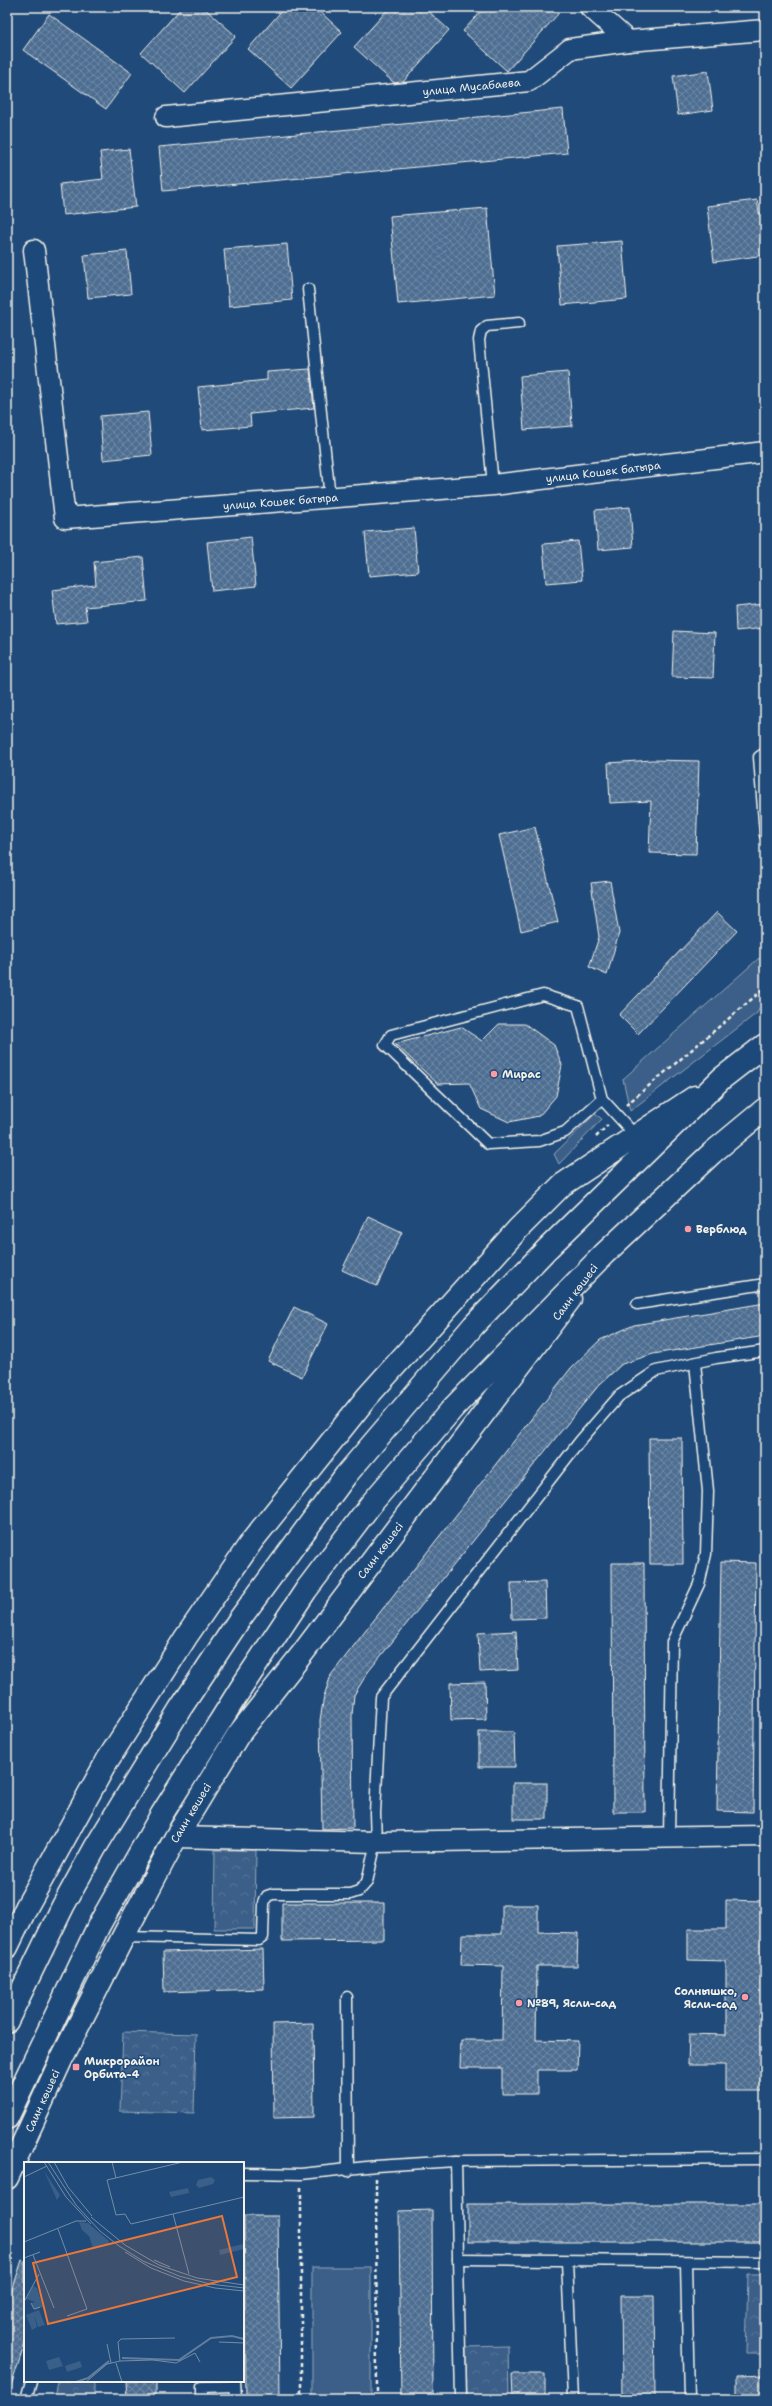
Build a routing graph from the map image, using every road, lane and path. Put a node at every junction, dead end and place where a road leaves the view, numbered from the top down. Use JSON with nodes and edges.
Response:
{"nodes":[{"id":1,"x":590,"y":7,"type":"edge"},
{"id":2,"x":765,"y":30,"type":"edge"},
{"id":3,"x":628,"y":41,"type":"junction"},
{"id":4,"x":166,"y":117,"type":"dead end"},
{"id":5,"x":34,"y":250,"type":"dead end"},
{"id":6,"x":308,"y":289,"type":"dead end"},
{"id":7,"x":519,"y":323,"type":"dead end"},
{"id":8,"x":765,"y":452,"type":"edge"},
{"id":9,"x":493,"y":485,"type":"junction"},
{"id":10,"x":330,"y":498,"type":"junction"},
{"id":11,"x":765,"y":753,"type":"edge"},
{"id":12,"x":765,"y":835,"type":"edge"},
{"id":13,"x":765,"y":1045,"type":"edge"},
{"id":14,"x":721,"y":1080,"type":"junction"},
{"id":15,"x":602,"y":1099,"type":"junction"},
{"id":16,"x":765,"y":1109,"type":"edge"},
{"id":17,"x":636,"y":1136,"type":"junction"},
{"id":18,"x":604,"y":1254,"type":"junction"},
{"id":19,"x":765,"y":1284,"type":"edge"},
{"id":20,"x":637,"y":1304,"type":"dead end"},
{"id":21,"x":765,"y":1351,"type":"edge"},
{"id":22,"x":695,"y":1363,"type":"junction"},
{"id":23,"x":765,"y":1836,"type":"edge"},
{"id":24,"x":176,"y":1837,"type":"junction"},
{"id":25,"x":669,"y":1838,"type":"junction"},
{"id":26,"x":376,"y":1842,"type":"junction"},
{"id":27,"x":123,"y":1937,"type":"junction"},
{"id":28,"x":7,"y":1947,"type":"edge"},
{"id":29,"x":347,"y":1997,"type":"dead end"},
{"id":30,"x":7,"y":2021,"type":"edge"},
{"id":31,"x":7,"y":2118,"type":"edge"},
{"id":32,"x":765,"y":2159,"type":"edge"},
{"id":33,"x":456,"y":2161,"type":"junction"},
{"id":34,"x":376,"y":2166,"type":"junction"},
{"id":35,"x":348,"y":2171,"type":"junction"},
{"id":36,"x":244,"y":2173,"type":"edge"},
{"id":37,"x":300,"y":2174,"type":"junction"},
{"id":38,"x":14,"y":2175,"type":"edge"},
{"id":39,"x":458,"y":2259,"type":"junction"},
{"id":40,"x":567,"y":2260,"type":"junction"},
{"id":41,"x":686,"y":2262,"type":"junction"},
{"id":42,"x":765,"y":2262,"type":"edge"},
{"id":43,"x":31,"y":2382,"type":"edge"},
{"id":44,"x":235,"y":2384,"type":"edge"},
{"id":45,"x":26,"y":2399,"type":"edge"},
{"id":46,"x":202,"y":2399,"type":"edge"},
{"id":47,"x":236,"y":2399,"type":"edge"},
{"id":48,"x":302,"y":2399,"type":"edge"},
{"id":49,"x":377,"y":2399,"type":"edge"},
{"id":50,"x":461,"y":2399,"type":"edge"},
{"id":51,"x":573,"y":2399,"type":"edge"},
{"id":52,"x":689,"y":2399,"type":"edge"}],
"edges":[{"from":1,"to":3,"type":"street"},
{"from":2,"to":3,"type":"street","name":"улица Мусабаева"},
{"from":3,"to":4,"type":"street","name":"улица Мусабаева"},
{"from":5,"to":10,"type":"street","name":"улица Кошек батыра"},
{"from":6,"to":10,"type":"lane"},
{"from":7,"to":9,"type":"lane"},
{"from":8,"to":9,"type":"street","name":"улица Кошек батыра"},
{"from":9,"to":10,"type":"street","name":"улица Кошек батыра"},
{"from":11,"to":12,"type":"lane"},
{"from":13,"to":14,"type":"main road"},
{"from":14,"to":17,"type":"main road"},
{"from":14,"to":30,"type":"main road"},
{"from":15,"to":15,"type":"lane"},
{"from":15,"to":17,"type":"lane"},
{"from":16,"to":18,"type":"main road"},
{"from":17,"to":28,"type":"main road"},
{"from":18,"to":24,"type":"main road","name":"Саин көшесі"},
{"from":18,"to":31,"type":"main road","name":"Саин көшесі"},
{"from":19,"to":20,"type":"lane"},
{"from":21,"to":22,"type":"lane"},
{"from":22,"to":25,"type":"lane"},
{"from":22,"to":26,"type":"lane"},
{"from":23,"to":25,"type":"street"},
{"from":24,"to":26,"type":"street"},
{"from":24,"to":27,"type":"main road","name":"Саин көшесі"},
{"from":25,"to":26,"type":"street"},
{"from":26,"to":27,"type":"lane"},
{"from":27,"to":38,"type":"main road","name":"Саин көшесі"},
{"from":29,"to":35,"type":"lane"},
{"from":32,"to":33,"type":"lane"},
{"from":33,"to":34,"type":"lane"},
{"from":33,"to":39,"type":"lane"},
{"from":34,"to":35,"type":"lane"},
{"from":34,"to":49,"type":"path"},
{"from":35,"to":37,"type":"lane"},
{"from":36,"to":37,"type":"lane"},
{"from":37,"to":48,"type":"path"},
{"from":39,"to":40,"type":"lane"},
{"from":39,"to":50,"type":"lane"},
{"from":40,"to":41,"type":"lane"},
{"from":40,"to":51,"type":"lane"},
{"from":41,"to":42,"type":"lane"},
{"from":41,"to":52,"type":"lane"},
{"from":43,"to":45,"type":"lane"},
{"from":44,"to":46,"type":"lane"},
{"from":44,"to":47,"type":"lane"}]}
